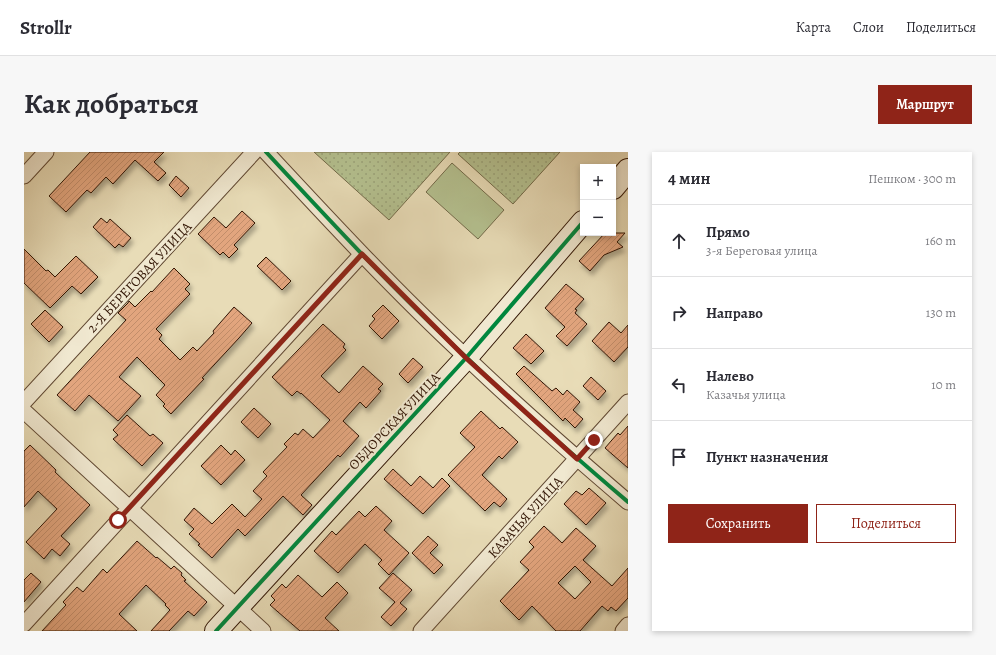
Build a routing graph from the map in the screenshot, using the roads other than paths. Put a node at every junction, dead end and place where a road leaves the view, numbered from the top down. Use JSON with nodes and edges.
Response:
{"nodes":[{"id":1,"x":46,"y":152,"type":"edge"},
{"id":2,"x":254,"y":152,"type":"edge"},
{"id":3,"x":266,"y":152,"type":"edge"},
{"id":4,"x":628,"y":170,"type":"edge"},
{"id":5,"x":24,"y":176,"type":"edge"},
{"id":6,"x":616,"y":184,"type":"edge"},
{"id":7,"x":580,"y":225,"type":"edge"},
{"id":8,"x":362,"y":254,"type":"junction"},
{"id":9,"x":466,"y":358,"type":"junction"},
{"id":10,"x":24,"y":402,"type":"edge"},
{"id":11,"x":628,"y":402,"type":"edge"},
{"id":12,"x":24,"y":411,"type":"edge"},
{"id":13,"x":577,"y":459,"type":"junction"},
{"id":14,"x":628,"y":502,"type":"edge"},
{"id":15,"x":130,"y":507,"type":"junction"},
{"id":16,"x":238,"y":608,"type":"junction"},
{"id":17,"x":24,"y":624,"type":"edge"},
{"id":18,"x":628,"y":625,"type":"edge"},
{"id":19,"x":216,"y":631,"type":"edge"},
{"id":20,"x":263,"y":631,"type":"edge"},
{"id":21,"x":421,"y":631,"type":"edge"},
{"id":22,"x":623,"y":631,"type":"edge"}],
"edges":[{"from":1,"to":5,"type":"street"},
{"from":2,"to":10,"type":"street","name":"2-Я БЕРЕГОВАЯ УЛИЦА"},
{"from":3,"to":8,"type":"street"},
{"from":4,"to":6,"type":"street"},
{"from":7,"to":9,"type":"street","name":"ОБДОРСКАЯ УЛИЦА"},
{"from":8,"to":9,"type":"street"},
{"from":8,"to":15,"type":"street"},
{"from":9,"to":13,"type":"street"},
{"from":9,"to":16,"type":"street","name":"ОБДОРСКАЯ УЛИЦА"},
{"from":11,"to":13,"type":"street","name":"КАЗАЧЬЯ УЛИЦА"},
{"from":12,"to":15,"type":"street"},
{"from":13,"to":14,"type":"street"},
{"from":13,"to":21,"type":"street","name":"КАЗАЧЬЯ УЛИЦА"},
{"from":15,"to":16,"type":"street"},
{"from":15,"to":17,"type":"street"},
{"from":16,"to":19,"type":"street","name":"ОБДОРСКАЯ УЛИЦА"},
{"from":16,"to":20,"type":"street"},
{"from":18,"to":22,"type":"street"}]}
